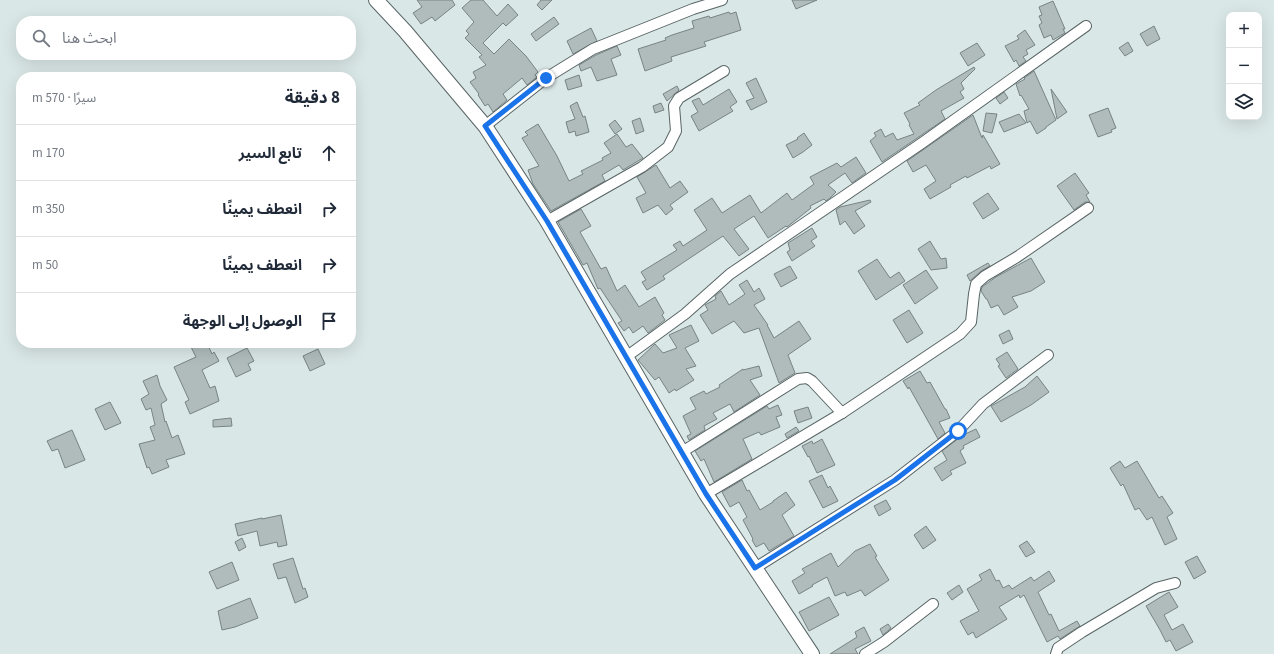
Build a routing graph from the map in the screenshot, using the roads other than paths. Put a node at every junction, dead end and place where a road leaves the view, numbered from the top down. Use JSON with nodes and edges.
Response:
{"nodes":[{"id":1,"x":376,"y":0,"type":"edge"},
{"id":2,"x":722,"y":0,"type":"edge"},
{"id":3,"x":1086,"y":26,"type":"dead end"},
{"id":4,"x":724,"y":71,"type":"dead end"},
{"id":5,"x":485,"y":126,"type":"junction"},
{"id":6,"x":1088,"y":208,"type":"dead end"},
{"id":7,"x":547,"y":221,"type":"junction"},
{"id":8,"x":1048,"y":355,"type":"dead end"},
{"id":9,"x":626,"y":357,"type":"junction"},
{"id":10,"x":842,"y":413,"type":"junction"},
{"id":11,"x":682,"y":452,"type":"junction"},
{"id":12,"x":706,"y":494,"type":"junction"},
{"id":13,"x":755,"y":568,"type":"junction"},
{"id":14,"x":1175,"y":584,"type":"dead end"},
{"id":15,"x":933,"y":604,"type":"dead end"},
{"id":16,"x":812,"y":654,"type":"edge"},
{"id":17,"x":865,"y":654,"type":"edge"},
{"id":18,"x":1056,"y":654,"type":"edge"}],
"edges":[{"from":1,"to":5,"type":"street"},
{"from":2,"to":5,"type":"street"},
{"from":3,"to":9,"type":"street"},
{"from":4,"to":7,"type":"street"},
{"from":5,"to":7,"type":"street"},
{"from":6,"to":10,"type":"street"},
{"from":7,"to":9,"type":"street"},
{"from":8,"to":13,"type":"street"},
{"from":9,"to":11,"type":"street"},
{"from":10,"to":11,"type":"street"},
{"from":10,"to":12,"type":"street"},
{"from":11,"to":12,"type":"street"},
{"from":12,"to":13,"type":"street"},
{"from":13,"to":16,"type":"street"},
{"from":14,"to":18,"type":"street"},
{"from":15,"to":17,"type":"street"}]}
